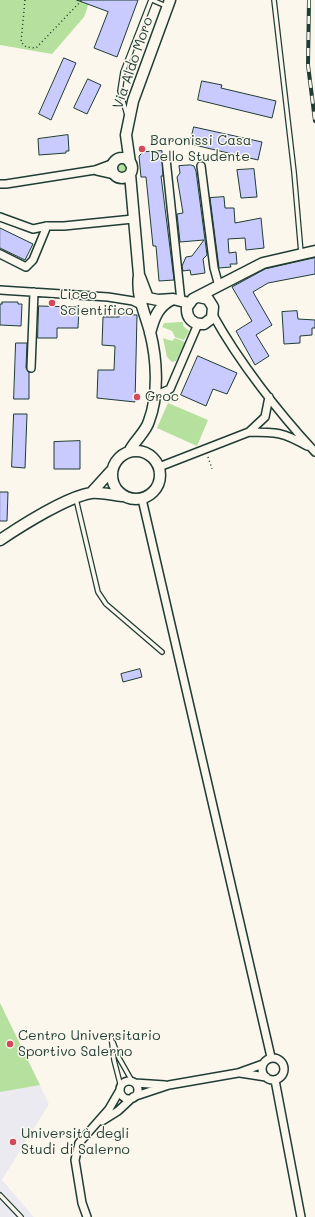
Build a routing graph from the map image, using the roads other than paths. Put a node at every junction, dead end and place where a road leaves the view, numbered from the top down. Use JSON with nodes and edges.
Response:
{"nodes":[{"id":1,"x":151,"y":0,"type":"edge"},
{"id":2,"x":274,"y":0,"type":"edge"},
{"id":3,"x":169,"y":3,"type":"edge"},
{"id":4,"x":128,"y":120,"type":"junction"},
{"id":5,"x":126,"y":135,"type":"junction"},
{"id":6,"x":166,"y":159,"type":"dead end"},
{"id":7,"x":115,"y":162,"type":"junction"},
{"id":8,"x":130,"y":162,"type":"junction"},
{"id":9,"x":201,"y":166,"type":"dead end"},
{"id":10,"x":95,"y":170,"type":"junction"},
{"id":11,"x":130,"y":174,"type":"junction"},
{"id":12,"x":117,"y":176,"type":"junction"},
{"id":13,"x":0,"y":184,"type":"edge"},
{"id":14,"x":131,"y":198,"type":"junction"},
{"id":15,"x":0,"y":217,"type":"edge"},
{"id":16,"x":133,"y":219,"type":"junction"},
{"id":17,"x":47,"y":226,"type":"junction"},
{"id":18,"x":315,"y":251,"type":"edge"},
{"id":19,"x":0,"y":254,"type":"edge"},
{"id":20,"x":301,"y":254,"type":"junction"},
{"id":21,"x":139,"y":276,"type":"junction"},
{"id":22,"x":219,"y":286,"type":"junction"},
{"id":23,"x":0,"y":290,"type":"edge"},
{"id":24,"x":34,"y":292,"type":"junction"},
{"id":25,"x":199,"y":297,"type":"junction"},
{"id":26,"x":181,"y":301,"type":"junction"},
{"id":27,"x":212,"y":304,"type":"junction"},
{"id":28,"x":141,"y":305,"type":"junction"},
{"id":29,"x":206,"y":321,"type":"junction"},
{"id":30,"x":150,"y":333,"type":"junction"},
{"id":31,"x":31,"y":368,"type":"dead end"},
{"id":32,"x":154,"y":396,"type":"junction"},
{"id":33,"x":269,"y":397,"type":"junction"},
{"id":34,"x":249,"y":432,"type":"junction"},
{"id":35,"x":313,"y":450,"type":"edge"},
{"id":36,"x":129,"y":452,"type":"junction"},
{"id":37,"x":159,"y":467,"type":"junction"},
{"id":38,"x":112,"y":471,"type":"junction"},
{"id":39,"x":91,"y":493,"type":"junction"},
{"id":40,"x":122,"y":496,"type":"junction"},
{"id":41,"x":76,"y":498,"type":"junction"},
{"id":42,"x":142,"y":499,"type":"junction"},
{"id":43,"x":0,"y":540,"type":"edge"},
{"id":44,"x":162,"y":652,"type":"dead end"},
{"id":45,"x":271,"y":1057,"type":"junction"},
{"id":46,"x":263,"y":1064,"type":"junction"},
{"id":47,"x":238,"y":1073,"type":"junction"},
{"id":48,"x":266,"y":1077,"type":"junction"},
{"id":49,"x":274,"y":1080,"type":"junction"},
{"id":50,"x":134,"y":1082,"type":"junction"},
{"id":51,"x":169,"y":1086,"type":"junction"},
{"id":52,"x":121,"y":1088,"type":"junction"},
{"id":53,"x":134,"y":1097,"type":"junction"},
{"id":54,"x":95,"y":1126,"type":"junction"},
{"id":55,"x":0,"y":1196,"type":"edge"},
{"id":56,"x":21,"y":1217,"type":"edge"},
{"id":57,"x":87,"y":1217,"type":"edge"},
{"id":58,"x":301,"y":1217,"type":"edge"}],
"edges":[{"from":1,"to":3,"type":"lane"},
{"from":1,"to":4,"type":"lane","name":"Via Aldo Moro"},
{"from":2,"to":20,"type":"lane"},
{"from":3,"to":4,"type":"street","name":"Via Aldo Moro"},
{"from":4,"to":5,"type":"street","name":"Via Aldo Moro"},
{"from":5,"to":7,"type":"street","name":"Via Aldo Moro"},
{"from":5,"to":8,"type":"street","name":"Via Aldo Moro"},
{"from":6,"to":26,"type":"street"},
{"from":7,"to":8,"type":"street"},
{"from":7,"to":10,"type":"street"},
{"from":7,"to":12,"type":"street","name":"Via Aldo Moro"},
{"from":8,"to":11,"type":"street","name":"Via Aldo Moro"},
{"from":9,"to":22,"type":"street"},
{"from":10,"to":12,"type":"street"},
{"from":10,"to":13,"type":"street"},
{"from":11,"to":12,"type":"street"},
{"from":11,"to":14,"type":"street","name":"Via Aldo Moro"},
{"from":12,"to":14,"type":"street","name":"Via Aldo Moro"},
{"from":14,"to":16,"type":"street","name":"Via Aldo Moro"},
{"from":15,"to":17,"type":"street"},
{"from":16,"to":17,"type":"street"},
{"from":16,"to":21,"type":"street","name":"Via Aldo Moro"},
{"from":17,"to":19,"type":"street"},
{"from":18,"to":20,"type":"street"},
{"from":20,"to":22,"type":"street"},
{"from":21,"to":26,"type":"street"},
{"from":21,"to":28,"type":"street"},
{"from":22,"to":25,"type":"street"},
{"from":22,"to":27,"type":"street"},
{"from":23,"to":24,"type":"street"},
{"from":24,"to":28,"type":"street"},
{"from":24,"to":31,"type":"street"},
{"from":25,"to":26,"type":"street"},
{"from":25,"to":27,"type":"street"},
{"from":26,"to":29,"type":"street"},
{"from":26,"to":30,"type":"street"},
{"from":27,"to":29,"type":"street"},
{"from":28,"to":30,"type":"street"},
{"from":29,"to":32,"type":"street"},
{"from":29,"to":33,"type":"street"},
{"from":30,"to":32,"type":"street"},
{"from":32,"to":36,"type":"street"},
{"from":33,"to":34,"type":"street"},
{"from":33,"to":35,"type":"street"},
{"from":34,"to":35,"type":"street"},
{"from":34,"to":37,"type":"street"},
{"from":36,"to":37,"type":"street"},
{"from":36,"to":38,"type":"street"},
{"from":37,"to":42,"type":"street"},
{"from":38,"to":39,"type":"street"},
{"from":38,"to":40,"type":"street"},
{"from":39,"to":40,"type":"street"},
{"from":39,"to":41,"type":"street"},
{"from":40,"to":42,"type":"street"},
{"from":41,"to":43,"type":"street"},
{"from":41,"to":44,"type":"lane"},
{"from":42,"to":45,"type":"street"},
{"from":45,"to":46,"type":"street"},
{"from":45,"to":49,"type":"street"},
{"from":46,"to":47,"type":"street"},
{"from":46,"to":48,"type":"street"},
{"from":47,"to":48,"type":"street"},
{"from":47,"to":51,"type":"street"},
{"from":48,"to":49,"type":"street"},
{"from":49,"to":58,"type":"street"},
{"from":50,"to":51,"type":"street"},
{"from":50,"to":52,"type":"street"},
{"from":50,"to":52,"type":"lane"},
{"from":50,"to":53,"type":"street"},
{"from":51,"to":53,"type":"street"},
{"from":52,"to":53,"type":"street"},
{"from":52,"to":54,"type":"street"},
{"from":53,"to":54,"type":"street"},
{"from":54,"to":57,"type":"street"},
{"from":55,"to":56,"type":"lane"}]}
